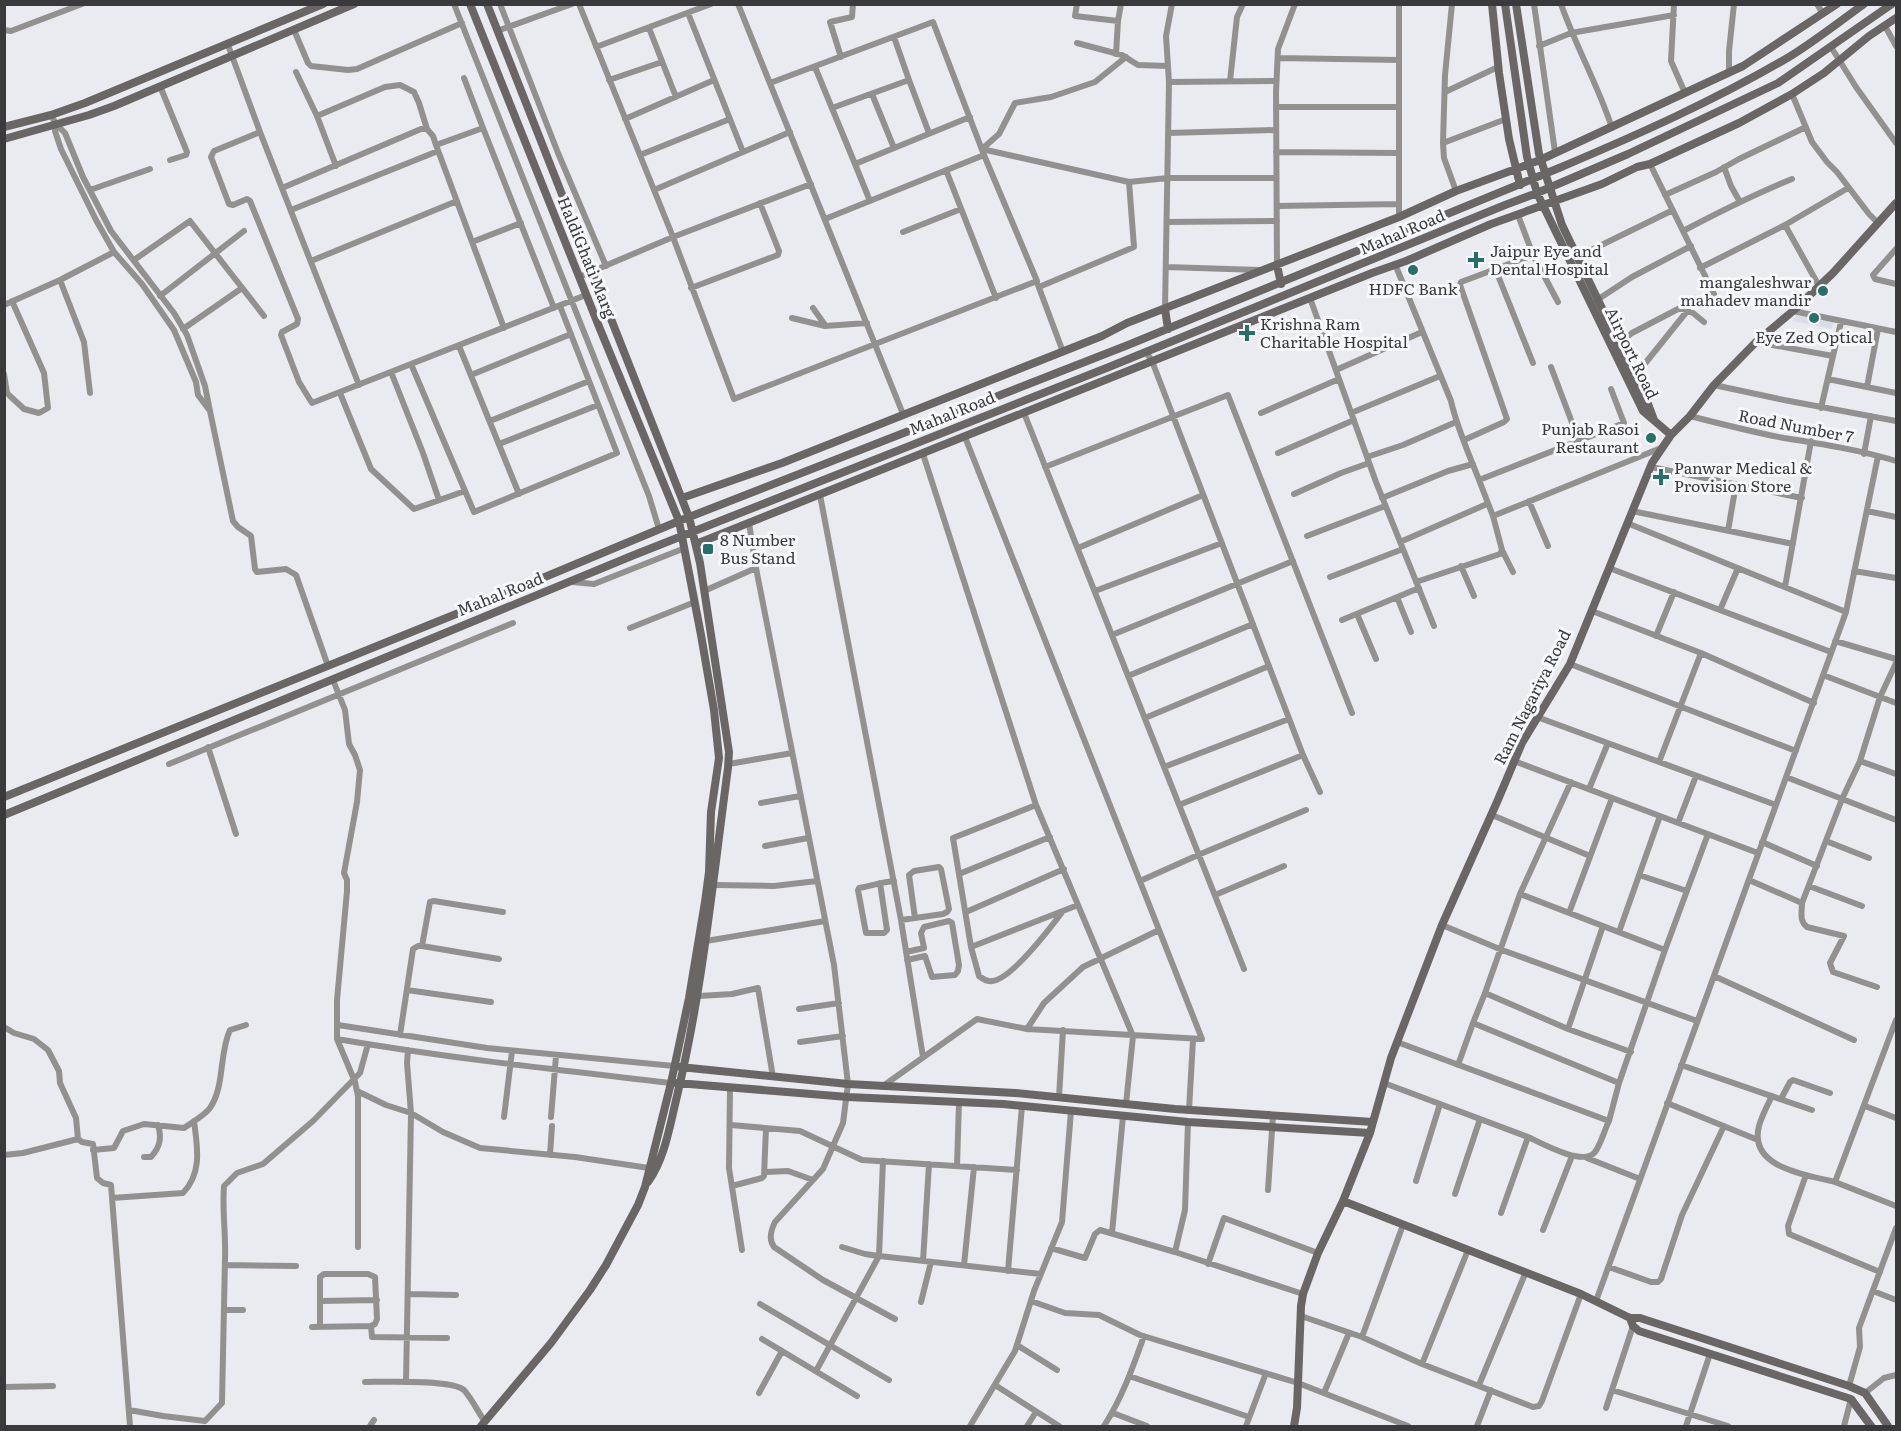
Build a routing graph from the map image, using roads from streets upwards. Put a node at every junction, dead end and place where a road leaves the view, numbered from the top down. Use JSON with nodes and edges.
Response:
{"nodes":[{"id":1,"x":82,"y":4,"type":"edge"},
{"id":2,"x":323,"y":4,"type":"edge"},
{"id":3,"x":328,"y":4,"type":"edge"},
{"id":4,"x":354,"y":4,"type":"edge"},
{"id":5,"x":454,"y":4,"type":"edge"},
{"id":6,"x":470,"y":4,"type":"edge"},
{"id":7,"x":487,"y":4,"type":"edge"},
{"id":8,"x":500,"y":4,"type":"edge"},
{"id":9,"x":545,"y":4,"type":"edge"},
{"id":10,"x":572,"y":4,"type":"edge"},
{"id":11,"x":579,"y":4,"type":"edge"},
{"id":12,"x":711,"y":4,"type":"edge"},
{"id":13,"x":738,"y":4,"type":"edge"},
{"id":14,"x":853,"y":4,"type":"edge"},
{"id":15,"x":1077,"y":4,"type":"edge"},
{"id":16,"x":1121,"y":4,"type":"edge"},
{"id":17,"x":1172,"y":4,"type":"edge"},
{"id":18,"x":1243,"y":4,"type":"edge"},
{"id":19,"x":1295,"y":4,"type":"edge"},
{"id":20,"x":1399,"y":4,"type":"edge"},
{"id":21,"x":1452,"y":4,"type":"edge"},
{"id":22,"x":1492,"y":4,"type":"edge"},
{"id":23,"x":1505,"y":4,"type":"edge"},
{"id":24,"x":1516,"y":4,"type":"edge"},
{"id":25,"x":1534,"y":4,"type":"edge"},
{"id":26,"x":1561,"y":4,"type":"edge"},
{"id":27,"x":1674,"y":4,"type":"edge"},
{"id":28,"x":1734,"y":4,"type":"edge"},
{"id":29,"x":1817,"y":4,"type":"edge"},
{"id":30,"x":1837,"y":4,"type":"edge"},
{"id":31,"x":1864,"y":4,"type":"edge"},
{"id":32,"x":1892,"y":4,"type":"edge"},
{"id":33,"x":548,"y":13,"type":"junction"},
{"id":34,"x":688,"y":13,"type":"junction"},
{"id":35,"x":332,"y":14,"type":"junction"},
{"id":36,"x":1823,"y":14,"type":"junction"},
{"id":37,"x":1674,"y":15,"type":"junction"},
{"id":38,"x":1896,"y":18,"type":"edge"},
{"id":39,"x":1118,"y":21,"type":"junction"},
{"id":40,"x":462,"y":23,"type":"junction"},
{"id":41,"x":1885,"y":26,"type":"junction"},
{"id":42,"x":509,"y":27,"type":"junction"},
{"id":43,"x":649,"y":28,"type":"junction"},
{"id":44,"x":4,"y":30,"type":"edge"},
{"id":45,"x":294,"y":30,"type":"junction"},
{"id":46,"x":497,"y":31,"type":"junction"},
{"id":47,"x":1571,"y":33,"type":"junction"},
{"id":48,"x":894,"y":37,"type":"junction"},
{"id":49,"x":1077,"y":43,"type":"dead end"},
{"id":50,"x":228,"y":45,"type":"junction"},
{"id":51,"x":1539,"y":46,"type":"junction"},
{"id":52,"x":1896,"y":46,"type":"edge"},
{"id":53,"x":596,"y":47,"type":"junction"},
{"id":54,"x":1832,"y":47,"type":"junction"},
{"id":55,"x":1116,"y":54,"type":"junction"},
{"id":56,"x":232,"y":56,"type":"junction"},
{"id":57,"x":841,"y":57,"type":"junction"},
{"id":58,"x":1126,"y":57,"type":"junction"},
{"id":59,"x":1278,"y":58,"type":"junction"},
{"id":60,"x":1399,"y":60,"type":"junction"},
{"id":61,"x":1840,"y":61,"type":"junction"},
{"id":62,"x":662,"y":62,"type":"junction"},
{"id":63,"x":1168,"y":66,"type":"junction"},
{"id":64,"x":815,"y":67,"type":"junction"},
{"id":65,"x":1498,"y":67,"type":"junction"},
{"id":66,"x":296,"y":72,"type":"dead end"},
{"id":67,"x":1729,"y":73,"type":"junction"},
{"id":68,"x":464,"y":78,"type":"dead end"},
{"id":69,"x":609,"y":80,"type":"junction"},
{"id":70,"x":714,"y":80,"type":"junction"},
{"id":71,"x":909,"y":80,"type":"junction"},
{"id":72,"x":1230,"y":81,"type":"junction"},
{"id":73,"x":1276,"y":81,"type":"junction"},
{"id":74,"x":1169,"y":82,"type":"junction"},
{"id":75,"x":770,"y":83,"type":"junction"},
{"id":76,"x":160,"y":86,"type":"junction"},
{"id":77,"x":1444,"y":92,"type":"junction"},
{"id":78,"x":1685,"y":93,"type":"junction"},
{"id":79,"x":872,"y":94,"type":"junction"},
{"id":80,"x":1792,"y":94,"type":"junction"},
{"id":81,"x":676,"y":97,"type":"junction"},
{"id":82,"x":1276,"y":106,"type":"junction"},
{"id":83,"x":1398,"y":107,"type":"junction"},
{"id":84,"x":832,"y":108,"type":"junction"},
{"id":85,"x":51,"y":115,"type":"junction"},
{"id":86,"x":317,"y":116,"type":"junction"},
{"id":87,"x":970,"y":117,"type":"junction"},
{"id":88,"x":625,"y":119,"type":"junction"},
{"id":89,"x":730,"y":119,"type":"junction"},
{"id":90,"x":1506,"y":119,"type":"junction"},
{"id":91,"x":57,"y":124,"type":"junction"},
{"id":92,"x":4,"y":127,"type":"edge"},
{"id":93,"x":1806,"y":127,"type":"junction"},
{"id":94,"x":483,"y":128,"type":"junction"},
{"id":95,"x":1612,"y":128,"type":"junction"},
{"id":96,"x":427,"y":129,"type":"junction"},
{"id":97,"x":1276,"y":130,"type":"junction"},
{"id":98,"x":260,"y":132,"type":"junction"},
{"id":99,"x":790,"y":132,"type":"junction"},
{"id":100,"x":929,"y":133,"type":"junction"},
{"id":101,"x":1168,"y":133,"type":"junction"},
{"id":102,"x":4,"y":139,"type":"edge"},
{"id":103,"x":1443,"y":142,"type":"junction"},
{"id":104,"x":1896,"y":143,"type":"edge"},
{"id":105,"x":437,"y":148,"type":"junction"},
{"id":106,"x":894,"y":148,"type":"junction"},
{"id":107,"x":743,"y":152,"type":"junction"},
{"id":108,"x":983,"y":152,"type":"junction"},
{"id":109,"x":1276,"y":152,"type":"junction"},
{"id":110,"x":1555,"y":152,"type":"junction"},
{"id":111,"x":1398,"y":153,"type":"junction"},
{"id":112,"x":640,"y":155,"type":"junction"},
{"id":113,"x":170,"y":160,"type":"dead end"},
{"id":114,"x":1540,"y":160,"type":"junction"},
{"id":115,"x":855,"y":164,"type":"junction"},
{"id":116,"x":1528,"y":165,"type":"junction"},
{"id":117,"x":1650,"y":165,"type":"junction"},
{"id":118,"x":336,"y":166,"type":"junction"},
{"id":119,"x":1724,"y":167,"type":"junction"},
{"id":120,"x":1559,"y":168,"type":"junction"},
{"id":121,"x":150,"y":169,"type":"dead end"},
{"id":122,"x":1517,"y":169,"type":"junction"},
{"id":123,"x":946,"y":170,"type":"junction"},
{"id":124,"x":1545,"y":174,"type":"junction"},
{"id":125,"x":1168,"y":178,"type":"junction"},
{"id":126,"x":1276,"y":178,"type":"junction"},
{"id":127,"x":1532,"y":179,"type":"junction"},
{"id":128,"x":1792,"y":179,"type":"dead end"},
{"id":129,"x":1129,"y":182,"type":"junction"},
{"id":130,"x":811,"y":184,"type":"junction"},
{"id":131,"x":1520,"y":185,"type":"junction"},
{"id":132,"x":1550,"y":187,"type":"junction"},
{"id":133,"x":282,"y":188,"type":"junction"},
{"id":134,"x":1848,"y":188,"type":"junction"},
{"id":135,"x":90,"y":190,"type":"junction"},
{"id":136,"x":654,"y":190,"type":"junction"},
{"id":137,"x":1456,"y":191,"type":"junction"},
{"id":138,"x":1537,"y":194,"type":"junction"},
{"id":139,"x":1665,"y":195,"type":"junction"},
{"id":140,"x":457,"y":201,"type":"junction"},
{"id":141,"x":870,"y":201,"type":"junction"},
{"id":142,"x":1553,"y":202,"type":"junction"},
{"id":143,"x":1740,"y":202,"type":"junction"},
{"id":144,"x":1896,"y":203,"type":"edge"},
{"id":145,"x":760,"y":204,"type":"junction"},
{"id":146,"x":1399,"y":204,"type":"junction"},
{"id":147,"x":1544,"y":205,"type":"junction"},
{"id":148,"x":1277,"y":206,"type":"junction"},
{"id":149,"x":961,"y":209,"type":"junction"},
{"id":150,"x":291,"y":210,"type":"junction"},
{"id":151,"x":1671,"y":211,"type":"junction"},
{"id":152,"x":1518,"y":215,"type":"junction"},
{"id":153,"x":1399,"y":217,"type":"junction"},
{"id":154,"x":825,"y":219,"type":"junction"},
{"id":155,"x":1167,"y":222,"type":"junction"},
{"id":156,"x":1277,"y":222,"type":"junction"},
{"id":157,"x":521,"y":223,"type":"junction"},
{"id":158,"x":1878,"y":223,"type":"junction"},
{"id":159,"x":1785,"y":225,"type":"junction"},
{"id":160,"x":244,"y":231,"type":"dead end"},
{"id":161,"x":1683,"y":231,"type":"junction"},
{"id":162,"x":903,"y":232,"type":"dead end"},
{"id":163,"x":1403,"y":233,"type":"junction"},
{"id":164,"x":673,"y":237,"type":"junction"},
{"id":165,"x":472,"y":242,"type":"junction"},
{"id":166,"x":1691,"y":246,"type":"junction"},
{"id":167,"x":1896,"y":249,"type":"edge"},
{"id":168,"x":114,"y":252,"type":"junction"},
{"id":169,"x":216,"y":253,"type":"junction"},
{"id":170,"x":1533,"y":255,"type":"junction"},
{"id":171,"x":1577,"y":257,"type":"junction"},
{"id":172,"x":134,"y":260,"type":"junction"},
{"id":173,"x":311,"y":261,"type":"junction"},
{"id":174,"x":1395,"y":264,"type":"junction"},
{"id":175,"x":1277,"y":265,"type":"junction"},
{"id":176,"x":606,"y":266,"type":"junction"},
{"id":177,"x":1166,"y":267,"type":"junction"},
{"id":178,"x":1495,"y":268,"type":"junction"},
{"id":179,"x":1700,"y":268,"type":"junction"},
{"id":180,"x":1264,"y":270,"type":"junction"},
{"id":181,"x":593,"y":271,"type":"junction"},
{"id":182,"x":579,"y":277,"type":"junction"},
{"id":183,"x":60,"y":280,"type":"junction"},
{"id":184,"x":1038,"y":284,"type":"junction"},
{"id":185,"x":1281,"y":284,"type":"junction"},
{"id":186,"x":1896,"y":284,"type":"edge"},
{"id":187,"x":1819,"y":286,"type":"junction"},
{"id":188,"x":242,"y":288,"type":"junction"},
{"id":189,"x":691,"y":288,"type":"junction"},
{"id":190,"x":1714,"y":294,"type":"dead end"},
{"id":191,"x":586,"y":295,"type":"junction"},
{"id":192,"x":160,"y":296,"type":"junction"},
{"id":193,"x":996,"y":298,"type":"junction"},
{"id":194,"x":1310,"y":298,"type":"junction"},
{"id":195,"x":1597,"y":300,"type":"junction"},
{"id":196,"x":572,"y":301,"type":"junction"},
{"id":197,"x":12,"y":302,"type":"junction"},
{"id":198,"x":1558,"y":302,"type":"dead end"},
{"id":199,"x":4,"y":305,"type":"edge"},
{"id":200,"x":557,"y":307,"type":"junction"},
{"id":201,"x":813,"y":308,"type":"dead end"},
{"id":202,"x":1165,"y":309,"type":"junction"},
{"id":203,"x":1688,"y":310,"type":"junction"},
{"id":204,"x":1793,"y":311,"type":"junction"},
{"id":205,"x":264,"y":316,"type":"dead end"},
{"id":206,"x":792,"y":318,"type":"dead end"},
{"id":207,"x":1704,"y":322,"type":"dead end"},
{"id":208,"x":1841,"y":322,"type":"junction"},
{"id":209,"x":867,"y":323,"type":"junction"},
{"id":210,"x":825,"y":326,"type":"junction"},
{"id":211,"x":504,"y":328,"type":"junction"},
{"id":212,"x":183,"y":329,"type":"junction"},
{"id":213,"x":1168,"y":329,"type":"junction"},
{"id":214,"x":1878,"y":329,"type":"junction"},
{"id":215,"x":1422,"y":332,"type":"junction"},
{"id":216,"x":1896,"y":332,"type":"edge"},
{"id":217,"x":571,"y":334,"type":"junction"},
{"id":218,"x":1756,"y":342,"type":"junction"},
{"id":219,"x":1618,"y":344,"type":"junction"},
{"id":220,"x":459,"y":345,"type":"junction"},
{"id":221,"x":876,"y":345,"type":"junction"},
{"id":222,"x":1063,"y":352,"type":"junction"},
{"id":223,"x":1146,"y":352,"type":"junction"},
{"id":224,"x":1833,"y":356,"type":"junction"},
{"id":225,"x":1152,"y":361,"type":"junction"},
{"id":226,"x":1533,"y":363,"type":"dead end"},
{"id":227,"x":411,"y":364,"type":"junction"},
{"id":228,"x":1551,"y":367,"type":"dead end"},
{"id":229,"x":1336,"y":370,"type":"junction"},
{"id":230,"x":392,"y":372,"type":"junction"},
{"id":231,"x":4,"y":374,"type":"edge"},
{"id":232,"x":471,"y":375,"type":"junction"},
{"id":233,"x":1440,"y":375,"type":"junction"},
{"id":234,"x":1635,"y":376,"type":"junction"},
{"id":235,"x":1339,"y":379,"type":"junction"},
{"id":236,"x":1828,"y":379,"type":"junction"},
{"id":237,"x":589,"y":381,"type":"junction"},
{"id":238,"x":360,"y":385,"type":"junction"},
{"id":239,"x":1714,"y":385,"type":"junction"},
{"id":240,"x":1867,"y":387,"type":"junction"},
{"id":241,"x":1611,"y":389,"type":"dead end"},
{"id":242,"x":90,"y":393,"type":"dead end"},
{"id":243,"x":340,"y":393,"type":"junction"},
{"id":244,"x":1896,"y":393,"type":"edge"},
{"id":245,"x":598,"y":405,"type":"junction"},
{"id":246,"x":1821,"y":408,"type":"junction"},
{"id":247,"x":210,"y":411,"type":"junction"},
{"id":248,"x":1024,"y":413,"type":"junction"},
{"id":249,"x":1261,"y":413,"type":"dead end"},
{"id":250,"x":903,"y":414,"type":"junction"},
{"id":251,"x":1690,"y":416,"type":"junction"},
{"id":252,"x":1871,"y":416,"type":"junction"},
{"id":253,"x":1173,"y":417,"type":"junction"},
{"id":254,"x":1353,"y":417,"type":"junction"},
{"id":255,"x":490,"y":421,"type":"junction"},
{"id":256,"x":1896,"y":421,"type":"edge"},
{"id":257,"x":1456,"y":422,"type":"junction"},
{"id":258,"x":1656,"y":424,"type":"junction"},
{"id":259,"x":1671,"y":435,"type":"junction"},
{"id":260,"x":965,"y":437,"type":"junction"},
{"id":261,"x":1464,"y":440,"type":"junction"},
{"id":262,"x":1579,"y":441,"type":"junction"},
{"id":263,"x":1811,"y":441,"type":"junction"},
{"id":264,"x":499,"y":444,"type":"junction"},
{"id":265,"x":1661,"y":448,"type":"junction"},
{"id":266,"x":1278,"y":453,"type":"dead end"},
{"id":267,"x":923,"y":454,"type":"junction"},
{"id":268,"x":1864,"y":454,"type":"junction"},
{"id":269,"x":1878,"y":456,"type":"junction"},
{"id":270,"x":1368,"y":460,"type":"junction"},
{"id":271,"x":1896,"y":461,"type":"edge"},
{"id":272,"x":1473,"y":464,"type":"junction"},
{"id":273,"x":1046,"y":467,"type":"junction"},
{"id":274,"x":1651,"y":467,"type":"junction"},
{"id":275,"x":1479,"y":480,"type":"junction"},
{"id":276,"x":1736,"y":484,"type":"junction"},
{"id":277,"x":465,"y":491,"type":"junction"},
{"id":278,"x":519,"y":494,"type":"junction"},
{"id":279,"x":1294,"y":494,"type":"dead end"},
{"id":280,"x":820,"y":495,"type":"junction"},
{"id":281,"x":1203,"y":495,"type":"junction"},
{"id":282,"x":682,"y":498,"type":"junction"},
{"id":283,"x":1382,"y":498,"type":"junction"},
{"id":284,"x":1802,"y":498,"type":"junction"},
{"id":285,"x":439,"y":500,"type":"junction"},
{"id":286,"x":1529,"y":501,"type":"junction"},
{"id":287,"x":1487,"y":504,"type":"junction"},
{"id":288,"x":1385,"y":506,"type":"junction"},
{"id":289,"x":1632,"y":511,"type":"junction"},
{"id":290,"x":1867,"y":511,"type":"junction"},
{"id":291,"x":1493,"y":516,"type":"junction"},
{"id":292,"x":689,"y":517,"type":"junction"},
{"id":293,"x":1896,"y":517,"type":"edge"},
{"id":294,"x":679,"y":521,"type":"junction"},
{"id":295,"x":749,"y":523,"type":"junction"},
{"id":296,"x":1627,"y":523,"type":"junction"},
{"id":297,"x":659,"y":529,"type":"junction"},
{"id":298,"x":1728,"y":531,"type":"junction"},
{"id":299,"x":694,"y":532,"type":"junction"},
{"id":300,"x":682,"y":536,"type":"junction"},
{"id":301,"x":1307,"y":536,"type":"dead end"},
{"id":302,"x":1222,"y":543,"type":"junction"},
{"id":303,"x":696,"y":544,"type":"junction"},
{"id":304,"x":1793,"y":544,"type":"junction"},
{"id":305,"x":1401,"y":545,"type":"junction"},
{"id":306,"x":1548,"y":546,"type":"dead end"},
{"id":307,"x":685,"y":548,"type":"junction"},
{"id":308,"x":1078,"y":548,"type":"junction"},
{"id":309,"x":1502,"y":550,"type":"junction"},
{"id":310,"x":1293,"y":561,"type":"junction"},
{"id":311,"x":1461,"y":566,"type":"junction"},
{"id":312,"x":756,"y":568,"type":"junction"},
{"id":313,"x":1609,"y":568,"type":"junction"},
{"id":314,"x":1738,"y":568,"type":"junction"},
{"id":315,"x":1854,"y":571,"type":"junction"},
{"id":316,"x":1513,"y":572,"type":"dead end"},
{"id":317,"x":1330,"y":577,"type":"dead end"},
{"id":318,"x":1896,"y":578,"type":"edge"},
{"id":319,"x":571,"y":581,"type":"junction"},
{"id":320,"x":1238,"y":584,"type":"junction"},
{"id":321,"x":1418,"y":585,"type":"junction"},
{"id":322,"x":1785,"y":587,"type":"junction"},
{"id":323,"x":704,"y":591,"type":"junction"},
{"id":324,"x":1095,"y":591,"type":"junction"},
{"id":325,"x":1674,"y":592,"type":"junction"},
{"id":326,"x":1474,"y":596,"type":"dead end"},
{"id":327,"x":1397,"y":597,"type":"junction"},
{"id":328,"x":695,"y":602,"type":"junction"},
{"id":329,"x":1720,"y":610,"type":"junction"},
{"id":330,"x":1592,"y":611,"type":"junction"},
{"id":331,"x":1846,"y":612,"type":"junction"},
{"id":332,"x":1357,"y":614,"type":"junction"},
{"id":333,"x":1342,"y":620,"type":"dead end"},
{"id":334,"x":513,"y":623,"type":"dead end"},
{"id":335,"x":1253,"y":624,"type":"junction"},
{"id":336,"x":1434,"y":626,"type":"dead end"},
{"id":337,"x":630,"y":628,"type":"dead end"},
{"id":338,"x":1411,"y":632,"type":"dead end"},
{"id":339,"x":1112,"y":635,"type":"junction"},
{"id":340,"x":1656,"y":636,"type":"junction"},
{"id":341,"x":1835,"y":641,"type":"junction"},
{"id":342,"x":1831,"y":652,"type":"junction"},
{"id":343,"x":1701,"y":653,"type":"junction"},
{"id":344,"x":1376,"y":659,"type":"dead end"},
{"id":345,"x":1896,"y":661,"type":"edge"},
{"id":346,"x":1570,"y":664,"type":"junction"},
{"id":347,"x":328,"y":666,"type":"junction"},
{"id":348,"x":1269,"y":666,"type":"junction"},
{"id":349,"x":1823,"y":675,"type":"junction"},
{"id":350,"x":1128,"y":676,"type":"junction"},
{"id":351,"x":333,"y":680,"type":"junction"},
{"id":352,"x":337,"y":694,"type":"junction"},
{"id":353,"x":1880,"y":697,"type":"junction"},
{"id":354,"x":1814,"y":703,"type":"junction"},
{"id":355,"x":1896,"y":703,"type":"edge"},
{"id":356,"x":1680,"y":706,"type":"junction"},
{"id":357,"x":1352,"y":713,"type":"dead end"},
{"id":358,"x":1537,"y":717,"type":"junction"},
{"id":359,"x":1145,"y":718,"type":"junction"},
{"id":360,"x":1289,"y":719,"type":"junction"},
{"id":361,"x":1608,"y":743,"type":"junction"},
{"id":362,"x":208,"y":747,"type":"junction"},
{"id":363,"x":1796,"y":751,"type":"junction"},
{"id":364,"x":792,"y":753,"type":"junction"},
{"id":365,"x":1303,"y":755,"type":"junction"},
{"id":366,"x":1514,"y":761,"type":"junction"},
{"id":367,"x":1860,"y":761,"type":"junction"},
{"id":368,"x":1659,"y":762,"type":"junction"},
{"id":369,"x":169,"y":764,"type":"dead end"},
{"id":370,"x":729,"y":764,"type":"junction"},
{"id":371,"x":1164,"y":767,"type":"junction"},
{"id":372,"x":1896,"y":774,"type":"edge"},
{"id":373,"x":1696,"y":776,"type":"junction"},
{"id":374,"x":1786,"y":777,"type":"junction"},
{"id":375,"x":1570,"y":782,"type":"junction"},
{"id":376,"x":1589,"y":789,"type":"junction"},
{"id":377,"x":1320,"y":792,"type":"dead end"},
{"id":378,"x":800,"y":796,"type":"junction"},
{"id":379,"x":4,"y":797,"type":"edge"},
{"id":380,"x":1612,"y":798,"type":"junction"},
{"id":381,"x":1842,"y":799,"type":"junction"},
{"id":382,"x":761,"y":803,"type":"dead end"},
{"id":383,"x":1035,"y":805,"type":"junction"},
{"id":384,"x":1179,"y":805,"type":"junction"},
{"id":385,"x":1776,"y":806,"type":"junction"},
{"id":386,"x":1306,"y":810,"type":"dead end"},
{"id":387,"x":4,"y":815,"type":"edge"},
{"id":388,"x":1492,"y":815,"type":"junction"},
{"id":389,"x":1660,"y":816,"type":"junction"},
{"id":390,"x":1896,"y":820,"type":"edge"},
{"id":391,"x":1678,"y":823,"type":"junction"},
{"id":392,"x":236,"y":834,"type":"dead end"},
{"id":393,"x":1708,"y":834,"type":"junction"},
{"id":394,"x":1050,"y":837,"type":"junction"},
{"id":395,"x":808,"y":838,"type":"junction"},
{"id":396,"x":1545,"y":838,"type":"junction"},
{"id":397,"x":1826,"y":841,"type":"junction"},
{"id":398,"x":1762,"y":842,"type":"junction"},
{"id":399,"x":765,"y":846,"type":"dead end"},
{"id":400,"x":1758,"y":853,"type":"junction"},
{"id":401,"x":1198,"y":855,"type":"junction"},
{"id":402,"x":1590,"y":856,"type":"junction"},
{"id":403,"x":1869,"y":858,"type":"dead end"},
{"id":404,"x":1284,"y":866,"type":"dead end"},
{"id":405,"x":1816,"y":866,"type":"junction"},
{"id":406,"x":1064,"y":868,"type":"junction"},
{"id":407,"x":959,"y":874,"type":"junction"},
{"id":408,"x":1639,"y":875,"type":"junction"},
{"id":409,"x":1749,"y":880,"type":"junction"},
{"id":410,"x":817,"y":881,"type":"junction"},
{"id":411,"x":894,"y":881,"type":"junction"},
{"id":412,"x":1140,"y":882,"type":"junction"},
{"id":413,"x":880,"y":883,"type":"junction"},
{"id":414,"x":714,"y":885,"type":"junction"},
{"id":415,"x":1809,"y":886,"type":"junction"},
{"id":416,"x":1687,"y":891,"type":"junction"},
{"id":417,"x":1520,"y":894,"type":"junction"},
{"id":418,"x":1215,"y":895,"type":"junction"},
{"id":419,"x":1802,"y":903,"type":"junction"},
{"id":420,"x":1078,"y":905,"type":"junction"},
{"id":421,"x":1862,"y":906,"type":"dead end"},
{"id":422,"x":1063,"y":911,"type":"junction"},
{"id":423,"x":503,"y":912,"type":"dead end"},
{"id":424,"x":966,"y":912,"type":"junction"},
{"id":425,"x":1569,"y":913,"type":"junction"},
{"id":426,"x":915,"y":918,"type":"junction"},
{"id":427,"x":901,"y":920,"type":"junction"},
{"id":428,"x":825,"y":921,"type":"junction"},
{"id":429,"x":1442,"y":925,"type":"junction"},
{"id":430,"x":1603,"y":926,"type":"junction"},
{"id":431,"x":1159,"y":930,"type":"junction"},
{"id":432,"x":1619,"y":932,"type":"junction"},
{"id":433,"x":706,"y":941,"type":"junction"},
{"id":434,"x":422,"y":945,"type":"junction"},
{"id":435,"x":971,"y":948,"type":"junction"},
{"id":436,"x":1502,"y":950,"type":"junction"},
{"id":437,"x":1665,"y":950,"type":"junction"},
{"id":438,"x":906,"y":952,"type":"junction"},
{"id":439,"x":924,"y":952,"type":"junction"},
{"id":440,"x":499,"y":958,"type":"dead end"},
{"id":441,"x":1100,"y":958,"type":"junction"},
{"id":442,"x":907,"y":960,"type":"junction"},
{"id":443,"x":1244,"y":969,"type":"dead end"},
{"id":444,"x":1714,"y":976,"type":"junction"},
{"id":445,"x":1586,"y":981,"type":"junction"},
{"id":446,"x":1877,"y":987,"type":"dead end"},
{"id":447,"x":407,"y":990,"type":"junction"},
{"id":448,"x":1485,"y":993,"type":"junction"},
{"id":449,"x":699,"y":996,"type":"junction"},
{"id":450,"x":491,"y":1002,"type":"dead end"},
{"id":451,"x":839,"y":1003,"type":"junction"},
{"id":452,"x":1646,"y":1003,"type":"junction"},
{"id":453,"x":800,"y":1009,"type":"dead end"},
{"id":454,"x":1896,"y":1020,"type":"edge"},
{"id":455,"x":1697,"y":1021,"type":"junction"},
{"id":456,"x":1473,"y":1023,"type":"junction"},
{"id":457,"x":246,"y":1025,"type":"dead end"},
{"id":458,"x":338,"y":1025,"type":"junction"},
{"id":459,"x":4,"y":1027,"type":"edge"},
{"id":460,"x":1027,"y":1029,"type":"junction"},
{"id":461,"x":1568,"y":1029,"type":"junction"},
{"id":462,"x":1063,"y":1030,"type":"junction"},
{"id":463,"x":400,"y":1035,"type":"junction"},
{"id":464,"x":843,"y":1036,"type":"junction"},
{"id":465,"x":1133,"y":1036,"type":"junction"},
{"id":466,"x":337,"y":1039,"type":"junction"},
{"id":467,"x":1193,"y":1040,"type":"junction"},
{"id":468,"x":1854,"y":1040,"type":"dead end"},
{"id":469,"x":800,"y":1042,"type":"dead end"},
{"id":470,"x":1397,"y":1042,"type":"junction"},
{"id":471,"x":368,"y":1044,"type":"junction"},
{"id":472,"x":408,"y":1050,"type":"junction"},
{"id":473,"x":512,"y":1051,"type":"junction"},
{"id":474,"x":1631,"y":1052,"type":"junction"},
{"id":475,"x":556,"y":1056,"type":"junction"},
{"id":476,"x":924,"y":1057,"type":"junction"},
{"id":477,"x":510,"y":1064,"type":"junction"},
{"id":478,"x":1458,"y":1065,"type":"junction"},
{"id":479,"x":1681,"y":1065,"type":"junction"},
{"id":480,"x":679,"y":1067,"type":"junction"},
{"id":481,"x":555,"y":1070,"type":"junction"},
{"id":482,"x":735,"y":1072,"type":"junction"},
{"id":483,"x":773,"y":1077,"type":"junction"},
{"id":484,"x":353,"y":1080,"type":"junction"},
{"id":485,"x":675,"y":1083,"type":"junction"},
{"id":486,"x":1384,"y":1083,"type":"junction"},
{"id":487,"x":1619,"y":1083,"type":"junction"},
{"id":488,"x":848,"y":1084,"type":"junction"},
{"id":489,"x":883,"y":1086,"type":"junction"},
{"id":490,"x":733,"y":1088,"type":"junction"},
{"id":491,"x":357,"y":1091,"type":"junction"},
{"id":492,"x":1830,"y":1093,"type":"dead end"},
{"id":493,"x":848,"y":1096,"type":"junction"},
{"id":494,"x":1772,"y":1096,"type":"junction"},
{"id":495,"x":1059,"y":1097,"type":"junction"},
{"id":496,"x":1781,"y":1099,"type":"junction"},
{"id":497,"x":959,"y":1102,"type":"junction"},
{"id":498,"x":1667,"y":1103,"type":"junction"},
{"id":499,"x":1126,"y":1104,"type":"junction"},
{"id":500,"x":1440,"y":1104,"type":"junction"},
{"id":501,"x":1022,"y":1106,"type":"junction"},
{"id":502,"x":1864,"y":1106,"type":"junction"},
{"id":503,"x":1189,"y":1110,"type":"junction"},
{"id":504,"x":1812,"y":1110,"type":"dead end"},
{"id":505,"x":1071,"y":1111,"type":"junction"},
{"id":506,"x":411,"y":1113,"type":"junction"},
{"id":507,"x":1273,"y":1115,"type":"junction"},
{"id":508,"x":1122,"y":1116,"type":"junction"},
{"id":509,"x":551,"y":1117,"type":"dead end"},
{"id":510,"x":504,"y":1118,"type":"dead end"},
{"id":511,"x":1896,"y":1118,"type":"edge"},
{"id":512,"x":1480,"y":1119,"type":"junction"},
{"id":513,"x":194,"y":1120,"type":"junction"},
{"id":514,"x":1609,"y":1121,"type":"junction"},
{"id":515,"x":1188,"y":1122,"type":"junction"},
{"id":516,"x":1373,"y":1122,"type":"junction"},
{"id":517,"x":158,"y":1125,"type":"junction"},
{"id":518,"x":730,"y":1125,"type":"junction"},
{"id":519,"x":552,"y":1126,"type":"dead end"},
{"id":520,"x":1724,"y":1126,"type":"junction"},
{"id":521,"x":1273,"y":1127,"type":"junction"},
{"id":522,"x":766,"y":1128,"type":"junction"},
{"id":523,"x":1370,"y":1133,"type":"junction"},
{"id":524,"x":1528,"y":1137,"type":"junction"},
{"id":525,"x":78,"y":1140,"type":"junction"},
{"id":526,"x":1758,"y":1140,"type":"junction"},
{"id":527,"x":834,"y":1146,"type":"junction"},
{"id":528,"x":93,"y":1150,"type":"junction"},
{"id":529,"x":4,"y":1155,"type":"edge"},
{"id":530,"x":550,"y":1155,"type":"junction"},
{"id":531,"x":1572,"y":1156,"type":"junction"},
{"id":532,"x":144,"y":1157,"type":"dead end"},
{"id":533,"x":1587,"y":1158,"type":"junction"},
{"id":534,"x":883,"y":1161,"type":"junction"},
{"id":535,"x":929,"y":1164,"type":"junction"},
{"id":536,"x":957,"y":1166,"type":"junction"},
{"id":537,"x":974,"y":1167,"type":"junction"},
{"id":538,"x":651,"y":1169,"type":"junction"},
{"id":539,"x":1017,"y":1170,"type":"junction"},
{"id":540,"x":766,"y":1172,"type":"junction"},
{"id":541,"x":1806,"y":1175,"type":"junction"},
{"id":542,"x":1640,"y":1179,"type":"junction"},
{"id":543,"x":813,"y":1180,"type":"junction"},
{"id":544,"x":1416,"y":1181,"type":"dead end"},
{"id":545,"x":1835,"y":1182,"type":"junction"},
{"id":546,"x":732,"y":1186,"type":"junction"},
{"id":547,"x":1268,"y":1190,"type":"dead end"},
{"id":548,"x":1455,"y":1194,"type":"dead end"},
{"id":549,"x":112,"y":1198,"type":"junction"},
{"id":550,"x":1343,"y":1201,"type":"junction"},
{"id":551,"x":1896,"y":1206,"type":"edge"},
{"id":552,"x":1501,"y":1213,"type":"dead end"},
{"id":553,"x":1403,"y":1225,"type":"junction"},
{"id":554,"x":1896,"y":1228,"type":"edge"},
{"id":555,"x":1543,"y":1230,"type":"dead end"},
{"id":556,"x":1112,"y":1233,"type":"junction"},
{"id":557,"x":358,"y":1247,"type":"dead end"},
{"id":558,"x":842,"y":1247,"type":"dead end"},
{"id":559,"x":1052,"y":1248,"type":"junction"},
{"id":560,"x":742,"y":1250,"type":"dead end"},
{"id":561,"x":1468,"y":1250,"type":"junction"},
{"id":562,"x":1175,"y":1252,"type":"junction"},
{"id":563,"x":1318,"y":1253,"type":"junction"},
{"id":564,"x":879,"y":1256,"type":"junction"},
{"id":565,"x":923,"y":1261,"type":"junction"},
{"id":566,"x":931,"y":1262,"type":"junction"},
{"id":567,"x":1208,"y":1264,"type":"junction"},
{"id":568,"x":225,"y":1265,"type":"junction"},
{"id":569,"x":964,"y":1265,"type":"junction"},
{"id":570,"x":296,"y":1266,"type":"dead end"},
{"id":571,"x":1609,"y":1267,"type":"junction"},
{"id":572,"x":1008,"y":1271,"type":"junction"},
{"id":573,"x":1880,"y":1272,"type":"junction"},
{"id":574,"x":1041,"y":1274,"type":"junction"},
{"id":575,"x":1525,"y":1274,"type":"junction"},
{"id":576,"x":1873,"y":1291,"type":"junction"},
{"id":577,"x":409,"y":1293,"type":"junction"},
{"id":578,"x":1303,"y":1294,"type":"junction"},
{"id":579,"x":1581,"y":1294,"type":"junction"},
{"id":580,"x":456,"y":1295,"type":"dead end"},
{"id":581,"x":855,"y":1298,"type":"junction"},
{"id":582,"x":377,"y":1300,"type":"junction"},
{"id":583,"x":1031,"y":1300,"type":"junction"},
{"id":584,"x":1896,"y":1300,"type":"edge"},
{"id":585,"x":320,"y":1301,"type":"junction"},
{"id":586,"x":1596,"y":1301,"type":"junction"},
{"id":587,"x":921,"y":1302,"type":"dead end"},
{"id":588,"x":760,"y":1304,"type":"dead end"},
{"id":589,"x":224,"y":1310,"type":"junction"},
{"id":590,"x":243,"y":1310,"type":"dead end"},
{"id":591,"x":1301,"y":1316,"type":"junction"},
{"id":592,"x":895,"y":1319,"type":"dead end"},
{"id":593,"x":1631,"y":1322,"type":"junction"},
{"id":594,"x":371,"y":1326,"type":"junction"},
{"id":595,"x":312,"y":1327,"type":"dead end"},
{"id":596,"x":320,"y":1327,"type":"junction"},
{"id":597,"x":1349,"y":1333,"type":"junction"},
{"id":598,"x":1144,"y":1336,"type":"junction"},
{"id":599,"x":408,"y":1337,"type":"junction"},
{"id":600,"x":1362,"y":1337,"type":"junction"},
{"id":601,"x":447,"y":1338,"type":"dead end"},
{"id":602,"x":762,"y":1339,"type":"dead end"},
{"id":603,"x":829,"y":1345,"type":"junction"},
{"id":604,"x":1017,"y":1345,"type":"junction"},
{"id":605,"x":783,"y":1351,"type":"junction"},
{"id":606,"x":1710,"y":1354,"type":"junction"},
{"id":607,"x":1422,"y":1364,"type":"junction"},
{"id":608,"x":1057,"y":1370,"type":"dead end"},
{"id":609,"x":816,"y":1371,"type":"junction"},
{"id":610,"x":1266,"y":1373,"type":"junction"},
{"id":611,"x":1896,"y":1375,"type":"edge"},
{"id":612,"x":1130,"y":1376,"type":"junction"},
{"id":613,"x":889,"y":1380,"type":"dead end"},
{"id":614,"x":365,"y":1382,"type":"dead end"},
{"id":615,"x":406,"y":1382,"type":"junction"},
{"id":616,"x":1298,"y":1383,"type":"junction"},
{"id":617,"x":995,"y":1385,"type":"junction"},
{"id":618,"x":1479,"y":1385,"type":"junction"},
{"id":619,"x":52,"y":1386,"type":"dead end"},
{"id":620,"x":1849,"y":1386,"type":"junction"},
{"id":621,"x":4,"y":1388,"type":"edge"},
{"id":622,"x":1612,"y":1389,"type":"junction"},
{"id":623,"x":1491,"y":1390,"type":"junction"},
{"id":624,"x":759,"y":1393,"type":"dead end"},
{"id":625,"x":1324,"y":1393,"type":"junction"},
{"id":626,"x":1865,"y":1393,"type":"junction"},
{"id":627,"x":857,"y":1396,"type":"dead end"},
{"id":628,"x":1851,"y":1399,"type":"junction"},
{"id":629,"x":1606,"y":1408,"type":"dead end"},
{"id":630,"x":129,"y":1410,"type":"junction"},
{"id":631,"x":1036,"y":1412,"type":"junction"},
{"id":632,"x":1113,"y":1413,"type":"junction"},
{"id":633,"x":1690,"y":1414,"type":"junction"},
{"id":634,"x":1250,"y":1417,"type":"junction"},
{"id":635,"x":374,"y":1420,"type":"dead end"},
{"id":636,"x":205,"y":1424,"type":"edge"},
{"id":637,"x":483,"y":1424,"type":"edge"},
{"id":638,"x":130,"y":1426,"type":"edge"},
{"id":639,"x":370,"y":1426,"type":"edge"},
{"id":640,"x":970,"y":1426,"type":"edge"},
{"id":641,"x":1027,"y":1426,"type":"edge"},
{"id":642,"x":1059,"y":1426,"type":"edge"},
{"id":643,"x":1104,"y":1426,"type":"edge"},
{"id":644,"x":1147,"y":1426,"type":"edge"},
{"id":645,"x":1246,"y":1426,"type":"edge"},
{"id":646,"x":1294,"y":1426,"type":"edge"},
{"id":647,"x":1408,"y":1426,"type":"edge"},
{"id":648,"x":1477,"y":1426,"type":"edge"},
{"id":649,"x":1686,"y":1426,"type":"edge"},
{"id":650,"x":1728,"y":1426,"type":"edge"},
{"id":651,"x":1844,"y":1426,"type":"edge"},
{"id":652,"x":1871,"y":1426,"type":"edge"},
{"id":653,"x":1888,"y":1426,"type":"edge"}],
"edges":[{"from":1,"to":44,"type":"street"},
{"from":2,"to":50,"type":"street"},
{"from":3,"to":35,"type":"street"},
{"from":4,"to":35,"type":"street"},
{"from":5,"to":40,"type":"street"},
{"from":6,"to":182,"type":"street","name":"HaldiGhati Marg"},
{"from":7,"to":46,"type":"street","name":"HaldiGhati Marg"},
{"from":8,"to":42,"type":"street"},
{"from":9,"to":33,"type":"street"},
{"from":10,"to":33,"type":"street"},
{"from":11,"to":53,"type":"street"},
{"from":12,"to":34,"type":"street"},
{"from":13,"to":75,"type":"street"},
{"from":14,"to":57,"type":"street"},
{"from":15,"to":39,"type":"street"},
{"from":16,"to":39,"type":"street"},
{"from":17,"to":63,"type":"street"},
{"from":18,"to":72,"type":"street"},
{"from":19,"to":59,"type":"street"},
{"from":20,"to":60,"type":"street"},
{"from":21,"to":77,"type":"street"},
{"from":22,"to":65,"type":"street"},
{"from":23,"to":116,"type":"street","name":"Airport Road"},
{"from":24,"to":114,"type":"street","name":"Airport Road"},
{"from":25,"to":51,"type":"street"},
{"from":26,"to":47,"type":"street"},
{"from":27,"to":37,"type":"street"},
{"from":28,"to":67,"type":"street"},
{"from":29,"to":36,"type":"street"},
{"from":30,"to":36,"type":"street"},
{"from":31,"to":120,"type":"street","name":"Mahal Road"},
{"from":32,"to":54,"type":"street","name":"Mahal Road"},
{"from":33,"to":42,"type":"street"},
{"from":34,"to":43,"type":"street"},
{"from":34,"to":70,"type":"street"},
{"from":35,"to":45,"type":"street"},
{"from":36,"to":67,"type":"street"},
{"from":37,"to":47,"type":"street"},
{"from":37,"to":78,"type":"street"},
{"from":38,"to":41,"type":"street"},
{"from":39,"to":55,"type":"street"},
{"from":40,"to":45,"type":"street"},
{"from":40,"to":196,"type":"street"},
{"from":41,"to":52,"type":"street"},
{"from":41,"to":61,"type":"street"},
{"from":42,"to":46,"type":"street"},
{"from":42,"to":176,"type":"street"},
{"from":43,"to":53,"type":"street"},
{"from":43,"to":62,"type":"street"},
{"from":45,"to":56,"type":"street"},
{"from":46,"to":181,"type":"street","name":"HaldiGhati Marg"},
{"from":47,"to":51,"type":"street"},
{"from":47,"to":95,"type":"street"},
{"from":48,"to":57,"type":"street"},
{"from":48,"to":71,"type":"street"},
{"from":48,"to":87,"type":"street"},
{"from":49,"to":55,"type":"street"},
{"from":50,"to":56,"type":"street"},
{"from":50,"to":85,"type":"street"},
{"from":51,"to":110,"type":"street"},
{"from":53,"to":69,"type":"street"},
{"from":54,"to":61,"type":"street"},
{"from":54,"to":132,"type":"street","name":"Mahal Road"},
{"from":55,"to":58,"type":"street"},
{"from":56,"to":76,"type":"street"},
{"from":56,"to":98,"type":"street"},
{"from":57,"to":64,"type":"street"},
{"from":58,"to":63,"type":"street"},
{"from":58,"to":108,"type":"street"},
{"from":59,"to":60,"type":"street"},
{"from":59,"to":73,"type":"street"},
{"from":60,"to":83,"type":"street"},
{"from":61,"to":80,"type":"street"},
{"from":61,"to":104,"type":"street"},
{"from":62,"to":69,"type":"street"},
{"from":62,"to":81,"type":"street"},
{"from":63,"to":74,"type":"street"},
{"from":64,"to":75,"type":"street"},
{"from":64,"to":84,"type":"street"},
{"from":65,"to":77,"type":"street"},
{"from":65,"to":90,"type":"street"},
{"from":66,"to":86,"type":"street"},
{"from":67,"to":78,"type":"street"},
{"from":68,"to":94,"type":"street"},
{"from":69,"to":88,"type":"street"},
{"from":70,"to":81,"type":"street"},
{"from":70,"to":89,"type":"street"},
{"from":71,"to":79,"type":"street"},
{"from":71,"to":100,"type":"street"},
{"from":72,"to":73,"type":"street"},
{"from":72,"to":74,"type":"street"},
{"from":73,"to":82,"type":"street"},
{"from":74,"to":101,"type":"street"},
{"from":75,"to":99,"type":"street"},
{"from":76,"to":91,"type":"street"},
{"from":76,"to":113,"type":"street"},
{"from":77,"to":103,"type":"street"},
{"from":78,"to":95,"type":"street"},
{"from":79,"to":84,"type":"street"},
{"from":79,"to":106,"type":"street"},
{"from":80,"to":93,"type":"street"},
{"from":80,"to":117,"type":"street"},
{"from":81,"to":88,"type":"street"},
{"from":82,"to":83,"type":"street"},
{"from":82,"to":97,"type":"street"},
{"from":83,"to":111,"type":"street"},
{"from":84,"to":115,"type":"street"},
{"from":85,"to":91,"type":"street"},
{"from":85,"to":92,"type":"street"},
{"from":86,"to":96,"type":"street"},
{"from":86,"to":118,"type":"street"},
{"from":87,"to":100,"type":"street"},
{"from":87,"to":108,"type":"street"},
{"from":88,"to":112,"type":"street"},
{"from":89,"to":107,"type":"street"},
{"from":89,"to":112,"type":"street"},
{"from":90,"to":103,"type":"street"},
{"from":90,"to":122,"type":"street"},
{"from":91,"to":102,"type":"street"},
{"from":91,"to":135,"type":"street"},
{"from":91,"to":168,"type":"street"},
{"from":93,"to":119,"type":"street"},
{"from":93,"to":134,"type":"street"},
{"from":94,"to":105,"type":"street"},
{"from":94,"to":157,"type":"street"},
{"from":95,"to":110,"type":"street"},
{"from":96,"to":105,"type":"street"},
{"from":96,"to":118,"type":"street"},
{"from":97,"to":101,"type":"street"},
{"from":97,"to":109,"type":"street"},
{"from":98,"to":133,"type":"street"},
{"from":98,"to":243,"type":"street"},
{"from":99,"to":107,"type":"street"},
{"from":99,"to":130,"type":"street"},
{"from":100,"to":106,"type":"street"},
{"from":101,"to":125,"type":"street"},
{"from":103,"to":137,"type":"street"},
{"from":105,"to":140,"type":"street"},
{"from":105,"to":150,"type":"street"},
{"from":106,"to":115,"type":"street"},
{"from":107,"to":136,"type":"street"},
{"from":108,"to":123,"type":"street"},
{"from":108,"to":129,"type":"street"},
{"from":108,"to":184,"type":"street"},
{"from":109,"to":111,"type":"street"},
{"from":109,"to":126,"type":"street"},
{"from":110,"to":114,"type":"street"},
{"from":110,"to":120,"type":"street"},
{"from":111,"to":146,"type":"street"},
{"from":112,"to":136,"type":"street"},
{"from":114,"to":116,"type":"street"},
{"from":114,"to":124,"type":"street","name":"Airport Road"},
{"from":115,"to":141,"type":"street"},
{"from":116,"to":122,"type":"street"},
{"from":116,"to":127,"type":"street","name":"Airport Road"},
{"from":117,"to":139,"type":"street"},
{"from":117,"to":142,"type":"street"},
{"from":118,"to":133,"type":"street"},
{"from":119,"to":139,"type":"street"},
{"from":119,"to":143,"type":"street"},
{"from":120,"to":124,"type":"street","name":"Mahal Road"},
{"from":121,"to":135,"type":"street"},
{"from":122,"to":131,"type":"street"},
{"from":122,"to":137,"type":"street"},
{"from":123,"to":141,"type":"street"},
{"from":123,"to":149,"type":"street"},
{"from":124,"to":127,"type":"street","name":"Mahal Road"},
{"from":124,"to":132,"type":"street","name":"Airport Road"},
{"from":125,"to":126,"type":"street"},
{"from":125,"to":129,"type":"street"},
{"from":125,"to":155,"type":"street"},
{"from":126,"to":148,"type":"street"},
{"from":127,"to":131,"type":"street","name":"Mahal Road"},
{"from":127,"to":138,"type":"street","name":"Airport Road"},
{"from":128,"to":143,"type":"street"},
{"from":129,"to":184,"type":"street"},
{"from":130,"to":145,"type":"street"},
{"from":130,"to":154,"type":"street"},
{"from":131,"to":163,"type":"street","name":"Mahal Road"},
{"from":132,"to":138,"type":"street","name":"Mahal Road"},
{"from":132,"to":142,"type":"street","name":"Airport Road"},
{"from":133,"to":150,"type":"street"},
{"from":134,"to":158,"type":"street"},
{"from":134,"to":159,"type":"street"},
{"from":135,"to":172,"type":"street"},
{"from":136,"to":164,"type":"street"},
{"from":137,"to":153,"type":"street"},
{"from":138,"to":147,"type":"street","name":"Airport Road"},
{"from":138,"to":223,"type":"street","name":"Mahal Road"},
{"from":139,"to":151,"type":"street"},
{"from":140,"to":165,"type":"street"},
{"from":140,"to":173,"type":"street"},
{"from":141,"to":154,"type":"street"},
{"from":142,"to":147,"type":"street"},
{"from":142,"to":171,"type":"street","name":"Airport Road"},
{"from":143,"to":161,"type":"street"},
{"from":144,"to":158,"type":"street","name":"Ram Nagariya Road"},
{"from":145,"to":164,"type":"street"},
{"from":145,"to":189,"type":"street"},
{"from":146,"to":148,"type":"street"},
{"from":146,"to":153,"type":"street"},
{"from":147,"to":152,"type":"street"},
{"from":147,"to":258,"type":"street","name":"Airport Road"},
{"from":148,"to":156,"type":"street"},
{"from":149,"to":162,"type":"street"},
{"from":149,"to":193,"type":"street"},
{"from":150,"to":173,"type":"street"},
{"from":151,"to":161,"type":"street"},
{"from":151,"to":171,"type":"street"},
{"from":152,"to":170,"type":"street"},
{"from":152,"to":174,"type":"street"},
{"from":153,"to":163,"type":"street"},
{"from":153,"to":175,"type":"street"},
{"from":154,"to":209,"type":"street"},
{"from":155,"to":156,"type":"street"},
{"from":155,"to":177,"type":"street"},
{"from":156,"to":175,"type":"street"},
{"from":157,"to":165,"type":"street"},
{"from":157,"to":200,"type":"street"},
{"from":158,"to":187,"type":"street","name":"Ram Nagariya Road"},
{"from":159,"to":179,"type":"street"},
{"from":159,"to":187,"type":"street"},
{"from":160,"to":169,"type":"street"},
{"from":161,"to":166,"type":"street"},
{"from":163,"to":185,"type":"street","name":"Mahal Road"},
{"from":164,"to":176,"type":"street"},
{"from":164,"to":189,"type":"street"},
{"from":165,"to":211,"type":"street"},
{"from":166,"to":179,"type":"street"},
{"from":166,"to":195,"type":"street"},
{"from":167,"to":186,"type":"street"},
{"from":168,"to":183,"type":"street"},
{"from":168,"to":247,"type":"street"},
{"from":169,"to":172,"type":"street"},
{"from":169,"to":188,"type":"street"},
{"from":169,"to":192,"type":"street"},
{"from":170,"to":178,"type":"street"},
{"from":170,"to":198,"type":"street"},
{"from":171,"to":195,"type":"street","name":"Airport Road"},
{"from":172,"to":192,"type":"street"},
{"from":173,"to":238,"type":"street"},
{"from":174,"to":194,"type":"street"},
{"from":174,"to":215,"type":"street"},
{"from":175,"to":180,"type":"street"},
{"from":175,"to":185,"type":"street"},
{"from":176,"to":181,"type":"street"},
{"from":177,"to":180,"type":"street"},
{"from":177,"to":202,"type":"street"},
{"from":178,"to":226,"type":"street"},
{"from":178,"to":261,"type":"street"},
{"from":179,"to":190,"type":"street"},
{"from":180,"to":202,"type":"street"},
{"from":181,"to":182,"type":"street"},
{"from":181,"to":282,"type":"street","name":"HaldiGhati Marg"},
{"from":182,"to":191,"type":"street","name":"HaldiGhati Marg"},
{"from":183,"to":197,"type":"street"},
{"from":183,"to":242,"type":"street"},
{"from":184,"to":193,"type":"street"},
{"from":184,"to":222,"type":"street"},
{"from":185,"to":213,"type":"street","name":"Mahal Road"},
{"from":187,"to":204,"type":"street","name":"Ram Nagariya Road"},
{"from":188,"to":205,"type":"street"},
{"from":188,"to":212,"type":"street"},
{"from":189,"to":221,"type":"street"},
{"from":191,"to":196,"type":"street"},
{"from":191,"to":294,"type":"street","name":"HaldiGhati Marg"},
{"from":192,"to":212,"type":"street"},
{"from":193,"to":221,"type":"street"},
{"from":194,"to":225,"type":"street"},
{"from":194,"to":229,"type":"street"},
{"from":195,"to":219,"type":"street","name":"Airport Road"},
{"from":196,"to":200,"type":"street"},
{"from":196,"to":297,"type":"street"},
{"from":197,"to":199,"type":"street"},
{"from":197,"to":231,"type":"street"},
{"from":200,"to":211,"type":"street"},
{"from":200,"to":217,"type":"street"},
{"from":201,"to":210,"type":"street"},
{"from":202,"to":213,"type":"street"},
{"from":202,"to":222,"type":"street"},
{"from":203,"to":207,"type":"street"},
{"from":203,"to":219,"type":"street"},
{"from":203,"to":234,"type":"street"},
{"from":204,"to":208,"type":"street"},
{"from":204,"to":218,"type":"street","name":"Ram Nagariya Road"},
{"from":206,"to":210,"type":"street"},
{"from":208,"to":214,"type":"street"},
{"from":208,"to":224,"type":"street"},
{"from":209,"to":210,"type":"street"},
{"from":209,"to":221,"type":"street"},
{"from":211,"to":220,"type":"street"},
{"from":212,"to":247,"type":"street"},
{"from":213,"to":292,"type":"street","name":"Mahal Road"},
{"from":214,"to":216,"type":"street"},
{"from":214,"to":240,"type":"street"},
{"from":215,"to":229,"type":"street"},
{"from":215,"to":233,"type":"street"},
{"from":217,"to":232,"type":"street"},
{"from":217,"to":237,"type":"street"},
{"from":218,"to":224,"type":"street"},
{"from":218,"to":239,"type":"street","name":"Ram Nagariya Road"},
{"from":219,"to":234,"type":"street","name":"Airport Road"},
{"from":220,"to":227,"type":"street"},
{"from":220,"to":232,"type":"street"},
{"from":221,"to":250,"type":"street"},
{"from":222,"to":250,"type":"street"},
{"from":223,"to":225,"type":"street"},
{"from":223,"to":299,"type":"street","name":"Mahal Road"},
{"from":224,"to":236,"type":"street"},
{"from":225,"to":248,"type":"street"},
{"from":225,"to":253,"type":"street"},
{"from":227,"to":230,"type":"street"},
{"from":227,"to":277,"type":"street"},
{"from":228,"to":262,"type":"street"},
{"from":229,"to":235,"type":"street"},
{"from":230,"to":238,"type":"street"},
{"from":230,"to":285,"type":"street"},
{"from":232,"to":255,"type":"street"},
{"from":233,"to":254,"type":"street"},
{"from":233,"to":257,"type":"street"},
{"from":234,"to":258,"type":"street","name":"Airport Road"},
{"from":235,"to":249,"type":"street"},
{"from":235,"to":254,"type":"street"},
{"from":236,"to":240,"type":"street"},
{"from":236,"to":246,"type":"street"},
{"from":237,"to":245,"type":"street"},
{"from":237,"to":255,"type":"street"},
{"from":238,"to":243,"type":"street"},
{"from":239,"to":246,"type":"street"},
{"from":239,"to":251,"type":"street","name":"Ram Nagariya Road"},
{"from":240,"to":244,"type":"street"},
{"from":241,"to":262,"type":"street"},
{"from":243,"to":285,"type":"street"},
{"from":245,"to":264,"type":"street"},
{"from":245,"to":278,"type":"street"},
{"from":246,"to":252,"type":"street"},
{"from":247,"to":347,"type":"street"},
{"from":248,"to":260,"type":"street"},
{"from":248,"to":273,"type":"street"},
{"from":250,"to":282,"type":"street"},
{"from":251,"to":259,"type":"street","name":"Ram Nagariya Road"},
{"from":251,"to":263,"type":"street","name":"Road Number 7"},
{"from":252,"to":256,"type":"street"},
{"from":252,"to":268,"type":"street"},
{"from":253,"to":273,"type":"street"},
{"from":253,"to":281,"type":"street"},
{"from":253,"to":310,"type":"street"},
{"from":254,"to":266,"type":"street"},
{"from":254,"to":270,"type":"street"},
{"from":255,"to":264,"type":"street"},
{"from":257,"to":261,"type":"street"},
{"from":257,"to":270,"type":"street"},
{"from":258,"to":259,"type":"street"},
{"from":259,"to":265,"type":"street","name":"Ram Nagariya Road"},
{"from":260,"to":267,"type":"street"},
{"from":260,"to":412,"type":"street"},
{"from":261,"to":272,"type":"street"},
{"from":262,"to":275,"type":"street"},
{"from":263,"to":268,"type":"street","name":"Road Number 7"},
{"from":263,"to":284,"type":"street"},
{"from":264,"to":278,"type":"street"},
{"from":265,"to":274,"type":"street","name":"Ram Nagariya Road"},
{"from":265,"to":286,"type":"street"},
{"from":267,"to":280,"type":"street"},
{"from":267,"to":383,"type":"street"},
{"from":268,"to":269,"type":"street","name":"Road Number 7"},
{"from":269,"to":271,"type":"street","name":"Road Number 7"},
{"from":269,"to":290,"type":"street"},
{"from":270,"to":279,"type":"street"},
{"from":270,"to":283,"type":"street"},
{"from":272,"to":275,"type":"street"},
{"from":272,"to":283,"type":"street"},
{"from":273,"to":308,"type":"street"},
{"from":274,"to":276,"type":"street"},
{"from":274,"to":289,"type":"street","name":"Ram Nagariya Road"},
{"from":275,"to":287,"type":"street"},
{"from":276,"to":284,"type":"street"},
{"from":276,"to":298,"type":"street"},
{"from":277,"to":278,"type":"street"},
{"from":277,"to":285,"type":"street"},
{"from":280,"to":295,"type":"street"},
{"from":280,"to":411,"type":"street"},
{"from":281,"to":302,"type":"street"},
{"from":281,"to":308,"type":"street"},
{"from":282,"to":292,"type":"street","name":"HaldiGhati Marg"},
{"from":283,"to":288,"type":"street"},
{"from":284,"to":304,"type":"street"},
{"from":286,"to":291,"type":"street"},
{"from":286,"to":306,"type":"street"},
{"from":287,"to":291,"type":"street"},
{"from":287,"to":305,"type":"street"},
{"from":288,"to":301,"type":"street"},
{"from":288,"to":305,"type":"street"},
{"from":289,"to":296,"type":"street","name":"Ram Nagariya Road"},
{"from":289,"to":298,"type":"street"},
{"from":290,"to":293,"type":"street"},
{"from":290,"to":315,"type":"street"},
{"from":291,"to":309,"type":"street"},
{"from":292,"to":294,"type":"street","name":"Mahal Road"},
{"from":292,"to":299,"type":"street","name":"HaldiGhati Marg"},
{"from":294,"to":297,"type":"street","name":"Mahal Road"},
{"from":294,"to":300,"type":"street","name":"HaldiGhati Marg"},
{"from":295,"to":303,"type":"street"},
{"from":295,"to":312,"type":"street"},
{"from":296,"to":313,"type":"street","name":"Ram Nagariya Road"},
{"from":296,"to":314,"type":"street"},
{"from":297,"to":347,"type":"street","name":"Mahal Road"},
{"from":298,"to":304,"type":"street"},
{"from":299,"to":300,"type":"street","name":"Mahal Road"},
{"from":299,"to":303,"type":"street","name":"HaldiGhati Marg"},
{"from":300,"to":307,"type":"street","name":"HaldiGhati Marg"},
{"from":300,"to":319,"type":"street","name":"Mahal Road"},
{"from":302,"to":320,"type":"street"},
{"from":302,"to":324,"type":"street"},
{"from":303,"to":323,"type":"street","name":"HaldiGhati Marg"},
{"from":304,"to":322,"type":"street"},
{"from":305,"to":317,"type":"street"},
{"from":305,"to":321,"type":"street"},
{"from":307,"to":319,"type":"street"},
{"from":307,"to":328,"type":"street","name":"HaldiGhati Marg"},
{"from":308,"to":324,"type":"street"},
{"from":309,"to":311,"type":"street"},
{"from":309,"to":316,"type":"street"},
{"from":310,"to":320,"type":"street"},
{"from":310,"to":357,"type":"street"},
{"from":311,"to":321,"type":"street"},
{"from":311,"to":326,"type":"street"},
{"from":312,"to":323,"type":"street"},
{"from":312,"to":364,"type":"street"},
{"from":313,"to":325,"type":"street"},
{"from":313,"to":330,"type":"street","name":"Ram Nagariya Road"},
{"from":314,"to":322,"type":"street"},
{"from":314,"to":329,"type":"street"},
{"from":315,"to":318,"type":"street"},
{"from":315,"to":331,"type":"street"},
{"from":319,"to":351,"type":"street","name":"Mahal Road"},
{"from":320,"to":335,"type":"street"},
{"from":320,"to":339,"type":"street"},
{"from":321,"to":327,"type":"street"},
{"from":321,"to":336,"type":"street"},
{"from":322,"to":331,"type":"street"},
{"from":323,"to":370,"type":"street","name":"HaldiGhati Marg"},
{"from":324,"to":339,"type":"street"},
{"from":325,"to":329,"type":"street"},
{"from":325,"to":340,"type":"street"},
{"from":327,"to":332,"type":"street"},
{"from":327,"to":338,"type":"street"},
{"from":328,"to":337,"type":"street"},
{"from":328,"to":480,"type":"street","name":"HaldiGhati Marg"},
{"from":329,"to":342,"type":"street"},
{"from":330,"to":340,"type":"street"},
{"from":330,"to":346,"type":"street","name":"Ram Nagariya Road"},
{"from":331,"to":341,"type":"street"},
{"from":332,"to":333,"type":"street"},
{"from":332,"to":344,"type":"street"},
{"from":334,"to":352,"type":"street"},
{"from":335,"to":348,"type":"street"},
{"from":335,"to":350,"type":"street"},
{"from":339,"to":350,"type":"street"},
{"from":340,"to":343,"type":"street"},
{"from":341,"to":342,"type":"street"},
{"from":341,"to":345,"type":"street"},
{"from":342,"to":349,"type":"street"},
{"from":343,"to":354,"type":"street"},
{"from":343,"to":356,"type":"street"},
{"from":345,"to":353,"type":"street"},
{"from":346,"to":356,"type":"street"},
{"from":346,"to":358,"type":"street","name":"Ram Nagariya Road"},
{"from":347,"to":379,"type":"street","name":"Mahal Road"},
{"from":348,"to":359,"type":"street"},
{"from":348,"to":360,"type":"street"},
{"from":349,"to":353,"type":"street"},
{"from":349,"to":354,"type":"street"},
{"from":350,"to":359,"type":"street"},
{"from":351,"to":352,"type":"street"},
{"from":351,"to":387,"type":"street","name":"Mahal Road"},
{"from":352,"to":362,"type":"street"},
{"from":352,"to":458,"type":"street"},
{"from":353,"to":355,"type":"street"},
{"from":353,"to":367,"type":"street"},
{"from":354,"to":363,"type":"street"},
{"from":356,"to":363,"type":"street"},
{"from":356,"to":368,"type":"street"},
{"from":358,"to":361,"type":"street"},
{"from":358,"to":366,"type":"street","name":"Ram Nagariya Road"},
{"from":359,"to":371,"type":"street"},
{"from":360,"to":365,"type":"street"},
{"from":360,"to":371,"type":"street"},
{"from":361,"to":368,"type":"street"},
{"from":361,"to":376,"type":"street"},
{"from":362,"to":369,"type":"street"},
{"from":362,"to":392,"type":"street"},
{"from":363,"to":374,"type":"street"},
{"from":364,"to":370,"type":"street"},
{"from":364,"to":378,"type":"street"},
{"from":365,"to":377,"type":"street"},
{"from":365,"to":384,"type":"street"},
{"from":366,"to":375,"type":"street"},
{"from":366,"to":388,"type":"street","name":"Ram Nagariya Road"},
{"from":367,"to":372,"type":"street"},
{"from":367,"to":381,"type":"street"},
{"from":368,"to":373,"type":"street"},
{"from":370,"to":414,"type":"street","name":"HaldiGhati Marg"},
{"from":371,"to":384,"type":"street"},
{"from":373,"to":385,"type":"street"},
{"from":373,"to":391,"type":"street"},
{"from":374,"to":381,"type":"street"},
{"from":374,"to":385,"type":"street"},
{"from":375,"to":376,"type":"street"},
{"from":375,"to":396,"type":"street"},
{"from":376,"to":380,"type":"street"},
{"from":378,"to":382,"type":"street"},
{"from":378,"to":395,"type":"street"},
{"from":380,"to":389,"type":"street"},
{"from":380,"to":402,"type":"street"},
{"from":381,"to":390,"type":"street"},
{"from":381,"to":397,"type":"street"},
{"from":383,"to":394,"type":"street"},
{"from":383,"to":407,"type":"street"},
{"from":384,"to":401,"type":"street"},
{"from":385,"to":398,"type":"street"},
{"from":386,"to":401,"type":"street"},
{"from":388,"to":396,"type":"street"},
{"from":388,"to":429,"type":"street","name":"Ram Nagariya Road"},
{"from":389,"to":391,"type":"street"},
{"from":389,"to":408,"type":"street"},
{"from":391,"to":393,"type":"street"},
{"from":393,"to":400,"type":"street"},
{"from":393,"to":416,"type":"street"},
{"from":394,"to":406,"type":"street"},
{"from":394,"to":407,"type":"street"},
{"from":395,"to":399,"type":"street"},
{"from":395,"to":410,"type":"street"},
{"from":396,"to":402,"type":"street"},
{"from":396,"to":417,"type":"street"},
{"from":397,"to":403,"type":"street"},
{"from":397,"to":405,"type":"street"},
{"from":398,"to":400,"type":"street"},
{"from":398,"to":405,"type":"street"},
{"from":400,"to":409,"type":"street"},
{"from":401,"to":412,"type":"street"},
{"from":401,"to":418,"type":"street"},
{"from":402,"to":425,"type":"street"},
{"from":404,"to":418,"type":"street"},
{"from":405,"to":415,"type":"street"},
{"from":406,"to":420,"type":"street"},
{"from":406,"to":424,"type":"street"},
{"from":407,"to":424,"type":"street"},
{"from":408,"to":416,"type":"street"},
{"from":408,"to":432,"type":"street"},
{"from":409,"to":419,"type":"street"},
{"from":409,"to":444,"type":"street"},
{"from":410,"to":414,"type":"street"},
{"from":410,"to":428,"type":"street"},
{"from":411,"to":413,"type":"street"},
{"from":411,"to":427,"type":"street"},
{"from":412,"to":431,"type":"street"},
{"from":413,"to":413,"type":"street"},
{"from":414,"to":433,"type":"street","name":"HaldiGhati Marg"},
{"from":415,"to":419,"type":"street"},
{"from":415,"to":421,"type":"street"},
{"from":416,"to":437,"type":"street"},
{"from":417,"to":425,"type":"street"},
{"from":417,"to":436,"type":"street"},
{"from":418,"to":443,"type":"street"},
{"from":419,"to":446,"type":"street"},
{"from":420,"to":422,"type":"street"},
{"from":420,"to":441,"type":"street"},
{"from":422,"to":435,"type":"street"},
{"from":422,"to":435,"type":"street"},
{"from":423,"to":434,"type":"street"},
{"from":424,"to":435,"type":"street"},
{"from":425,"to":430,"type":"street"},
{"from":426,"to":426,"type":"street"},
{"from":426,"to":427,"type":"street"},
{"from":427,"to":438,"type":"street"},
{"from":428,"to":433,"type":"street"},
{"from":428,"to":451,"type":"street"},
{"from":429,"to":436,"type":"street"},
{"from":429,"to":470,"type":"street","name":"Ram Nagariya Road"},
{"from":430,"to":432,"type":"street"},
{"from":430,"to":445,"type":"street"},
{"from":431,"to":441,"type":"street"},
{"from":431,"to":467,"type":"street"},
{"from":432,"to":437,"type":"street"},
{"from":433,"to":449,"type":"street","name":"HaldiGhati Marg"},
{"from":434,"to":440,"type":"street"},
{"from":434,"to":447,"type":"street"},
{"from":436,"to":445,"type":"street"},
{"from":436,"to":448,"type":"street"},
{"from":437,"to":452,"type":"street"},
{"from":438,"to":439,"type":"street"},
{"from":438,"to":442,"type":"street"},
{"from":439,"to":439,"type":"street"},
{"from":439,"to":442,"type":"street"},
{"from":441,"to":460,"type":"street"},
{"from":441,"to":465,"type":"street"},
{"from":442,"to":476,"type":"street"},
{"from":444,"to":455,"type":"street"},
{"from":444,"to":468,"type":"street"},
{"from":445,"to":452,"type":"street"},
{"from":445,"to":461,"type":"street"},
{"from":447,"to":450,"type":"street"},
{"from":447,"to":463,"type":"street"},
{"from":448,"to":456,"type":"street"},
{"from":448,"to":461,"type":"street"},
{"from":449,"to":480,"type":"street","name":"HaldiGhati Marg"},
{"from":449,"to":483,"type":"street"},
{"from":451,"to":453,"type":"street"},
{"from":451,"to":464,"type":"street"},
{"from":452,"to":455,"type":"street"},
{"from":452,"to":474,"type":"street"},
{"from":454,"to":502,"type":"street"},
{"from":455,"to":479,"type":"street"},
{"from":456,"to":478,"type":"street"},
{"from":456,"to":487,"type":"street"},
{"from":457,"to":513,"type":"street"},
{"from":458,"to":463,"type":"street"},
{"from":458,"to":466,"type":"street"},
{"from":459,"to":525,"type":"street"},
{"from":460,"to":462,"type":"street"},
{"from":460,"to":476,"type":"street"},
{"from":461,"to":474,"type":"street"},
{"from":462,"to":465,"type":"street"},
{"from":462,"to":495,"type":"street"},
{"from":463,"to":473,"type":"street"},
{"from":464,"to":469,"type":"street"},
{"from":464,"to":488,"type":"street"},
{"from":465,"to":467,"type":"street"},
{"from":465,"to":499,"type":"street"},
{"from":466,"to":471,"type":"street"},
{"from":466,"to":484,"type":"street"},
{"from":467,"to":503,"type":"street"},
{"from":470,"to":478,"type":"street"},
{"from":470,"to":486,"type":"street","name":"Ram Nagariya Road"},
{"from":471,"to":472,"type":"street"},
{"from":471,"to":484,"type":"street"},
{"from":472,"to":477,"type":"street"},
{"from":472,"to":506,"type":"street"},
{"from":473,"to":475,"type":"street"},
{"from":473,"to":477,"type":"street"},
{"from":474,"to":487,"type":"street"},
{"from":475,"to":480,"type":"street"},
{"from":475,"to":481,"type":"street"},
{"from":476,"to":489,"type":"street"},
{"from":477,"to":481,"type":"street"},
{"from":477,"to":510,"type":"street"},
{"from":478,"to":514,"type":"street"},
{"from":479,"to":494,"type":"street"},
{"from":479,"to":498,"type":"street"},
{"from":480,"to":482,"type":"street"},
{"from":480,"to":485,"type":"street"},
{"from":481,"to":485,"type":"street"},
{"from":481,"to":509,"type":"street"},
{"from":482,"to":483,"type":"street"},
{"from":482,"to":490,"type":"street"},
{"from":483,"to":488,"type":"street"},
{"from":484,"to":491,"type":"street"},
{"from":484,"to":568,"type":"street"},
{"from":485,"to":490,"type":"street"},
{"from":485,"to":538,"type":"street"},
{"from":486,"to":500,"type":"street"},
{"from":486,"to":516,"type":"street","name":"Ram Nagariya Road"},
{"from":487,"to":514,"type":"street"},
{"from":488,"to":489,"type":"street"},
{"from":488,"to":493,"type":"street"},
{"from":489,"to":495,"type":"street"},
{"from":490,"to":493,"type":"street"},
{"from":490,"to":518,"type":"street"},
{"from":491,"to":506,"type":"street"},
{"from":491,"to":557,"type":"street"},
{"from":492,"to":496,"type":"street"},
{"from":493,"to":497,"type":"street"},
{"from":493,"to":527,"type":"street"},
{"from":494,"to":496,"type":"street"},
{"from":494,"to":526,"type":"street"},
{"from":495,"to":499,"type":"street"},
{"from":496,"to":504,"type":"street"},
{"from":497,"to":501,"type":"street"},
{"from":497,"to":536,"type":"street"},
{"from":498,"to":520,"type":"street"},
{"from":498,"to":542,"type":"street"},
{"from":499,"to":503,"type":"street"},
{"from":500,"to":512,"type":"street"},
{"from":500,"to":544,"type":"street"},
{"from":501,"to":505,"type":"street"},
{"from":501,"to":539,"type":"street"},
{"from":502,"to":511,"type":"street"},
{"from":502,"to":545,"type":"street"},
{"from":503,"to":507,"type":"street"},
{"from":505,"to":508,"type":"street"},
{"from":505,"to":559,"type":"street"},
{"from":506,"to":530,"type":"street"},
{"from":506,"to":577,"type":"street"},
{"from":507,"to":516,"type":"street"},
{"from":507,"to":521,"type":"street"},
{"from":508,"to":515,"type":"street"},
{"from":508,"to":556,"type":"street"},
{"from":512,"to":524,"type":"street"},
{"from":512,"to":548,"type":"street"},
{"from":513,"to":517,"type":"street"},
{"from":513,"to":549,"type":"street"},
{"from":514,"to":533,"type":"street"},
{"from":515,"to":521,"type":"street"},
{"from":515,"to":562,"type":"street"},
{"from":516,"to":523,"type":"street","name":"Ram Nagariya Road"},
{"from":517,"to":528,"type":"street"},
{"from":517,"to":532,"type":"street"},
{"from":518,"to":522,"type":"street"},
{"from":518,"to":546,"type":"street"},
{"from":519,"to":530,"type":"street"},
{"from":520,"to":526,"type":"street"},
{"from":520,"to":571,"type":"street"},
{"from":521,"to":523,"type":"street"},
{"from":521,"to":547,"type":"street"},
{"from":522,"to":527,"type":"street"},
{"from":522,"to":540,"type":"street"},
{"from":523,"to":550,"type":"street","name":"Ram Nagariya Road"},
{"from":524,"to":531,"type":"street"},
{"from":524,"to":552,"type":"street"},
{"from":525,"to":528,"type":"street"},
{"from":525,"to":529,"type":"street"},
{"from":526,"to":541,"type":"street"},
{"from":527,"to":534,"type":"street"},
{"from":527,"to":543,"type":"street"},
{"from":528,"to":549,"type":"street"},
{"from":530,"to":538,"type":"street"},
{"from":531,"to":533,"type":"street"},
{"from":531,"to":555,"type":"street"},
{"from":533,"to":542,"type":"street"},
{"from":534,"to":535,"type":"street"},
{"from":534,"to":564,"type":"street"},
{"from":535,"to":536,"type":"street"},
{"from":535,"to":565,"type":"street"},
{"from":536,"to":537,"type":"street"},
{"from":537,"to":539,"type":"street"},
{"from":537,"to":569,"type":"street"},
{"from":538,"to":637,"type":"street"},
{"from":539,"to":572,"type":"street"},
{"from":540,"to":543,"type":"street"},
{"from":540,"to":546,"type":"street"},
{"from":541,"to":545,"type":"street"},
{"from":541,"to":573,"type":"street"},
{"from":542,"to":571,"type":"street"},
{"from":543,"to":581,"type":"street"},
{"from":545,"to":551,"type":"street"},
{"from":546,"to":560,"type":"street"},
{"from":549,"to":630,"type":"street"},
{"from":550,"to":553,"type":"street"},
{"from":550,"to":563,"type":"street","name":"Ram Nagariya Road"},
{"from":553,"to":561,"type":"street"},
{"from":553,"to":600,"type":"street"},
{"from":554,"to":573,"type":"street"},
{"from":556,"to":559,"type":"street"},
{"from":556,"to":562,"type":"street"},
{"from":558,"to":564,"type":"street"},
{"from":559,"to":574,"type":"street"},
{"from":561,"to":575,"type":"street"},
{"from":561,"to":607,"type":"street"},
{"from":562,"to":567,"type":"street"},
{"from":563,"to":567,"type":"street"},
{"from":563,"to":578,"type":"street","name":"Ram Nagariya Road"},
{"from":564,"to":565,"type":"street"},
{"from":564,"to":581,"type":"street"},
{"from":565,"to":566,"type":"street"},
{"from":566,"to":569,"type":"street"},
{"from":566,"to":587,"type":"street"},
{"from":567,"to":578,"type":"street"},
{"from":568,"to":570,"type":"street"},
{"from":568,"to":589,"type":"street"},
{"from":569,"to":572,"type":"street"},
{"from":571,"to":586,"type":"street"},
{"from":572,"to":574,"type":"street"},
{"from":573,"to":576,"type":"street"},
{"from":574,"to":583,"type":"street"},
{"from":575,"to":579,"type":"street"},
{"from":575,"to":618,"type":"street"},
{"from":576,"to":584,"type":"street"},
{"from":576,"to":620,"type":"street"},
{"from":577,"to":580,"type":"street"},
{"from":577,"to":599,"type":"street"},
{"from":578,"to":591,"type":"street","name":"Ram Nagariya Road"},
{"from":579,"to":586,"type":"street"},
{"from":579,"to":623,"type":"street"},
{"from":581,"to":592,"type":"street"},
{"from":581,"to":603,"type":"street"},
{"from":582,"to":585,"type":"street"},
{"from":582,"to":585,"type":"street"},
{"from":582,"to":594,"type":"street"},
{"from":583,"to":598,"type":"street"},
{"from":583,"to":604,"type":"street"},
{"from":585,"to":596,"type":"street"},
{"from":586,"to":593,"type":"street"},
{"from":588,"to":603,"type":"street"},
{"from":589,"to":590,"type":"street"},
{"from":589,"to":636,"type":"street"},
{"from":591,"to":597,"type":"street"},
{"from":591,"to":616,"type":"street","name":"Ram Nagariya Road"},
{"from":593,"to":606,"type":"street"},
{"from":593,"to":620,"type":"street"},
{"from":593,"to":622,"type":"street"},
{"from":594,"to":596,"type":"street"},
{"from":594,"to":599,"type":"street"},
{"from":595,"to":596,"type":"street"},
{"from":597,"to":600,"type":"street"},
{"from":597,"to":625,"type":"street"},
{"from":598,"to":610,"type":"street"},
{"from":598,"to":612,"type":"street"},
{"from":599,"to":601,"type":"street"},
{"from":599,"to":615,"type":"street"},
{"from":600,"to":607,"type":"street"},
{"from":602,"to":605,"type":"street"},
{"from":603,"to":609,"type":"street"},
{"from":603,"to":613,"type":"street"},
{"from":604,"to":608,"type":"street"},
{"from":604,"to":617,"type":"street"},
{"from":605,"to":609,"type":"street"},
{"from":605,"to":624,"type":"street"},
{"from":606,"to":628,"type":"street"},
{"from":606,"to":633,"type":"street"},
{"from":607,"to":618,"type":"street"},
{"from":609,"to":627,"type":"street"},
{"from":610,"to":616,"type":"street"},
{"from":610,"to":634,"type":"street"},
{"from":611,"to":626,"type":"street"},
{"from":612,"to":632,"type":"street"},
{"from":612,"to":634,"type":"street"},
{"from":614,"to":615,"type":"street"},
{"from":615,"to":637,"type":"street"},
{"from":616,"to":625,"type":"street"},
{"from":616,"to":646,"type":"street","name":"Ram Nagariya Road"},
{"from":617,"to":631,"type":"street"},
{"from":617,"to":640,"type":"street"},
{"from":618,"to":623,"type":"street"},
{"from":619,"to":621,"type":"street"},
{"from":620,"to":626,"type":"street"},
{"from":622,"to":629,"type":"street"},
{"from":622,"to":633,"type":"street"},
{"from":623,"to":648,"type":"street"},
{"from":625,"to":647,"type":"street"},
{"from":626,"to":653,"type":"street"},
{"from":628,"to":651,"type":"street"},
{"from":628,"to":652,"type":"street"},
{"from":630,"to":636,"type":"street"},
{"from":630,"to":638,"type":"street"},
{"from":631,"to":641,"type":"street"},
{"from":631,"to":642,"type":"street"},
{"from":632,"to":643,"type":"street"},
{"from":632,"to":644,"type":"street"},
{"from":633,"to":649,"type":"street"},
{"from":633,"to":650,"type":"street"},
{"from":634,"to":645,"type":"street"},
{"from":635,"to":639,"type":"street"}]}
